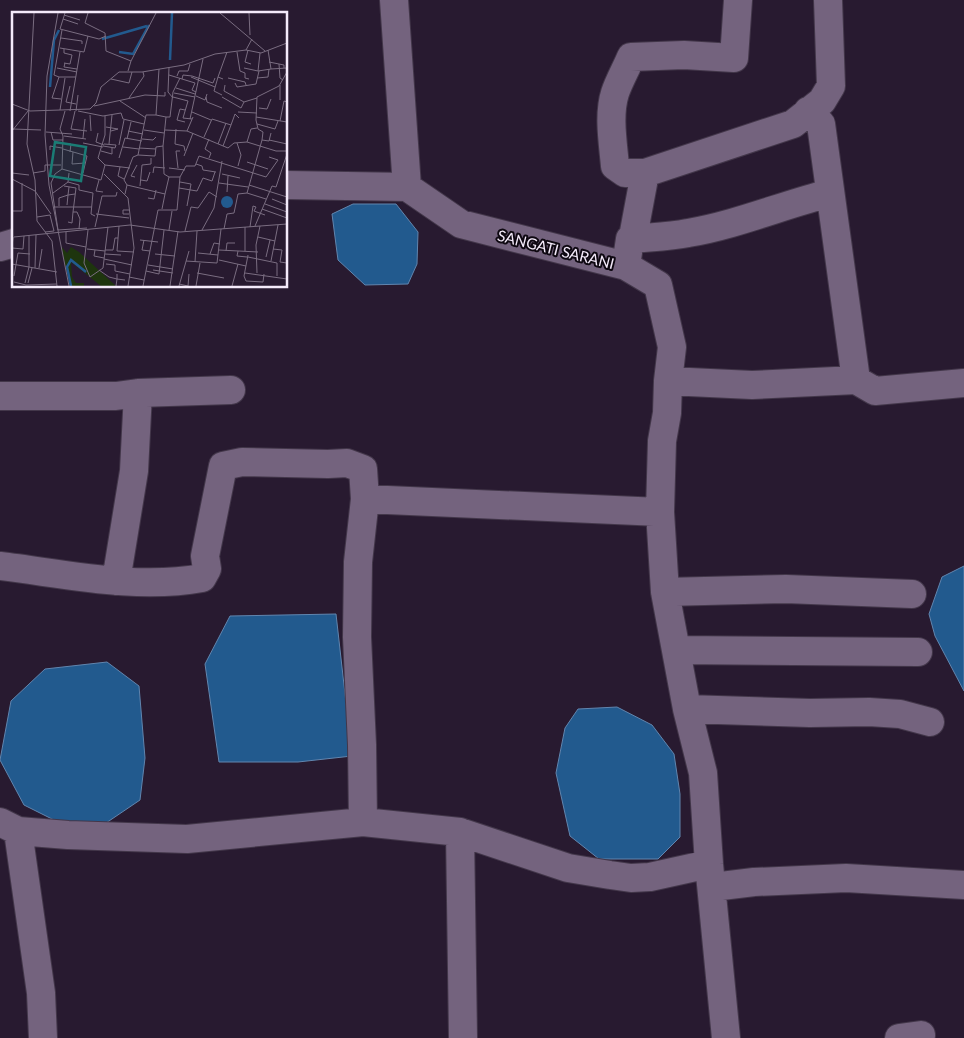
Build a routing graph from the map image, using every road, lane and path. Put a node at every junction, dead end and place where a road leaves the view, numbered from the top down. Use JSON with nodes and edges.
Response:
{"nodes":[{"id":1,"x":394,"y":0,"type":"edge"},
{"id":2,"x":738,"y":0,"type":"edge"},
{"id":3,"x":828,"y":0,"type":"edge"},
{"id":4,"x":808,"y":112,"type":"junction"},
{"id":5,"x":645,"y":172,"type":"junction"},
{"id":6,"x":288,"y":185,"type":"edge"},
{"id":7,"x":407,"y":187,"type":"junction"},
{"id":8,"x":830,"y":193,"type":"junction"},
{"id":9,"x":630,"y":239,"type":"junction"},
{"id":10,"x":626,"y":266,"type":"junction"},
{"id":11,"x":856,"y":380,"type":"junction"},
{"id":12,"x":668,"y":381,"type":"junction"},
{"id":13,"x":964,"y":383,"type":"edge"},
{"id":14,"x":231,"y":390,"type":"dead end"},
{"id":15,"x":138,"y":393,"type":"junction"},
{"id":16,"x":0,"y":396,"type":"edge"},
{"id":17,"x":365,"y":499,"type":"junction"},
{"id":18,"x":660,"y":512,"type":"junction"},
{"id":19,"x":0,"y":566,"type":"edge"},
{"id":20,"x":116,"y":581,"type":"junction"},
{"id":21,"x":665,"y":592,"type":"junction"},
{"id":22,"x":912,"y":594,"type":"dead end"},
{"id":23,"x":676,"y":650,"type":"junction"},
{"id":24,"x":918,"y":652,"type":"dead end"},
{"id":25,"x":687,"y":708,"type":"junction"},
{"id":26,"x":930,"y":722,"type":"dead end"},
{"id":27,"x":362,"y":822,"type":"junction"},
{"id":28,"x":9,"y":826,"type":"edge"},
{"id":29,"x":460,"y":832,"type":"junction"},
{"id":30,"x":711,"y":876,"type":"junction"},
{"id":31,"x":964,"y":885,"type":"edge"},
{"id":32,"x":43,"y":1038,"type":"edge"},
{"id":33,"x":463,"y":1038,"type":"edge"},
{"id":34,"x":726,"y":1038,"type":"edge"}],
"edges":[{"from":1,"to":7,"type":"street"},
{"from":2,"to":5,"type":"street"},
{"from":3,"to":4,"type":"street"},
{"from":4,"to":5,"type":"street"},
{"from":4,"to":8,"type":"street"},
{"from":5,"to":9,"type":"street","name":"SANGATI SARANI"},
{"from":6,"to":7,"type":"street"},
{"from":7,"to":10,"type":"street","name":"SANGATI SARANI"},
{"from":8,"to":9,"type":"street"},
{"from":8,"to":11,"type":"street"},
{"from":9,"to":10,"type":"street","name":"SANGATI SARANI"},
{"from":10,"to":12,"type":"street"},
{"from":11,"to":12,"type":"street"},
{"from":11,"to":13,"type":"street"},
{"from":12,"to":18,"type":"street"},
{"from":14,"to":15,"type":"street"},
{"from":15,"to":16,"type":"street"},
{"from":15,"to":20,"type":"street"},
{"from":17,"to":18,"type":"street"},
{"from":17,"to":20,"type":"street"},
{"from":17,"to":27,"type":"street"},
{"from":18,"to":21,"type":"street"},
{"from":19,"to":20,"type":"street"},
{"from":21,"to":22,"type":"street"},
{"from":21,"to":23,"type":"street"},
{"from":23,"to":24,"type":"street"},
{"from":23,"to":25,"type":"street"},
{"from":25,"to":26,"type":"street"},
{"from":25,"to":30,"type":"street"},
{"from":27,"to":28,"type":"street"},
{"from":27,"to":29,"type":"street"},
{"from":28,"to":32,"type":"street"},
{"from":29,"to":30,"type":"street"},
{"from":29,"to":33,"type":"street"},
{"from":30,"to":31,"type":"street"},
{"from":30,"to":34,"type":"street"}]}
